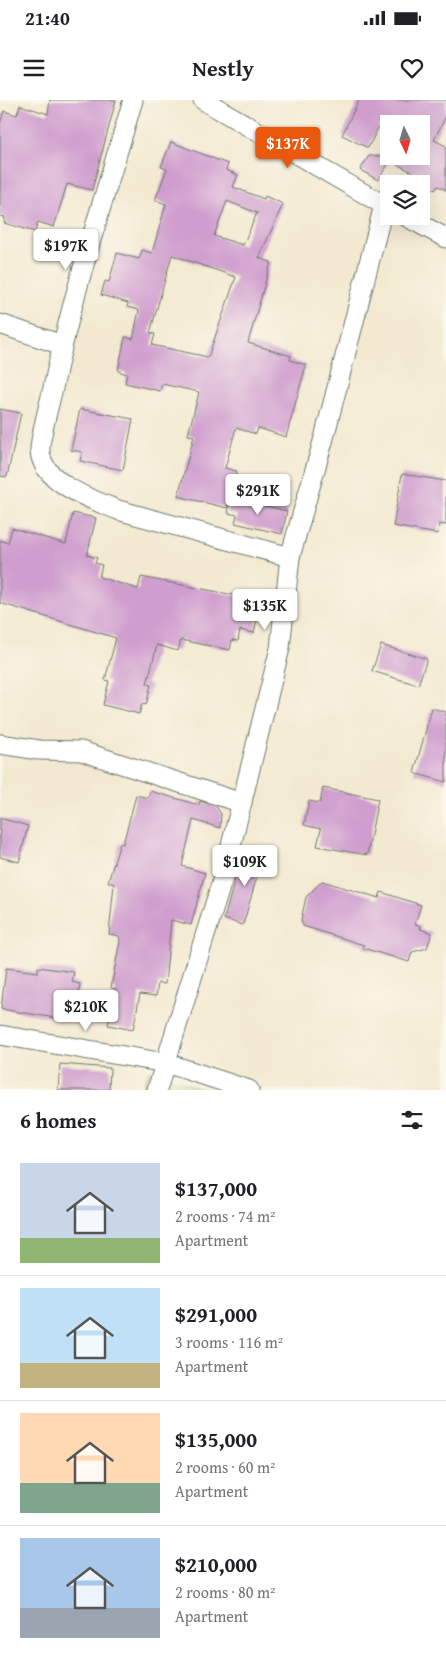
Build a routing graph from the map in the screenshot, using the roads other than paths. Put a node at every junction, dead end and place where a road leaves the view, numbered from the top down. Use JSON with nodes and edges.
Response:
{"nodes":[{"id":1,"x":133,"y":100,"type":"edge"},
{"id":2,"x":203,"y":100,"type":"edge"},
{"id":3,"x":380,"y":203,"type":"edge"},
{"id":4,"x":381,"y":225,"type":"edge"},
{"id":5,"x":421,"y":225,"type":"edge"},
{"id":6,"x":446,"y":238,"type":"edge"},
{"id":7,"x":0,"y":324,"type":"edge"},
{"id":8,"x":62,"y":345,"type":"junction"},
{"id":9,"x":290,"y":557,"type":"junction"},
{"id":10,"x":0,"y":744,"type":"edge"},
{"id":11,"x":242,"y":803,"type":"junction"},
{"id":12,"x":0,"y":1034,"type":"edge"},
{"id":13,"x":166,"y":1063,"type":"junction"},
{"id":14,"x":156,"y":1090,"type":"edge"},
{"id":15,"x":249,"y":1090,"type":"edge"}],
"edges":[{"from":1,"to":8,"type":"street"},
{"from":2,"to":3,"type":"street"},
{"from":4,"to":9,"type":"street"},
{"from":5,"to":6,"type":"street"},
{"from":7,"to":8,"type":"street"},
{"from":8,"to":9,"type":"street"},
{"from":9,"to":11,"type":"street"},
{"from":10,"to":11,"type":"street"},
{"from":11,"to":13,"type":"street"},
{"from":12,"to":13,"type":"street"},
{"from":13,"to":14,"type":"street"},
{"from":13,"to":15,"type":"street"}]}
